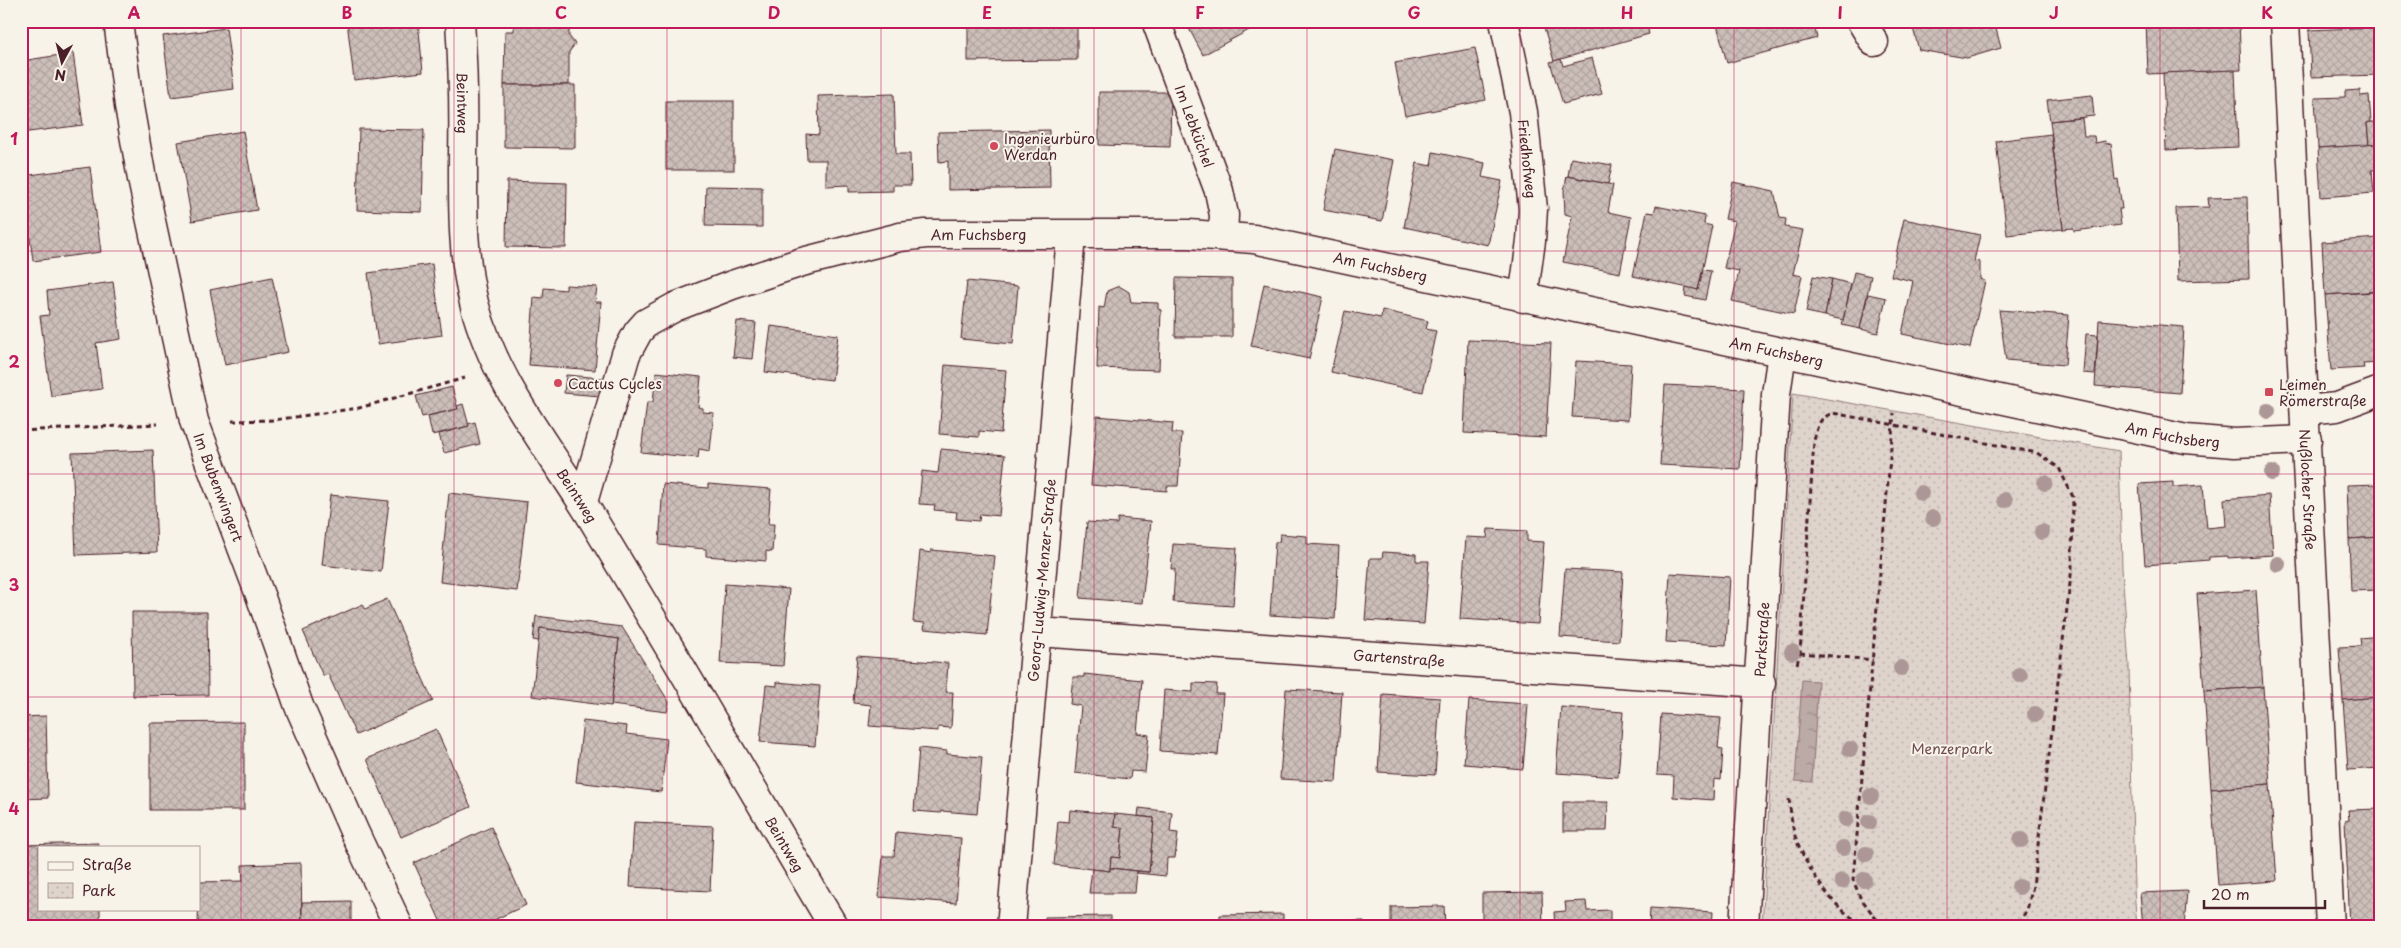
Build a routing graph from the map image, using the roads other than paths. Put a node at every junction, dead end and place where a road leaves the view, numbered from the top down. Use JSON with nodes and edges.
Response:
{"nodes":[{"id":1,"x":118,"y":21,"type":"edge"},
{"id":2,"x":460,"y":21,"type":"edge"},
{"id":3,"x":1156,"y":21,"type":"edge"},
{"id":4,"x":1504,"y":21,"type":"edge"},
{"id":5,"x":2285,"y":21,"type":"edge"},
{"id":6,"x":1222,"y":235,"type":"junction"},
{"id":7,"x":1071,"y":236,"type":"junction"},
{"id":8,"x":1523,"y":298,"type":"junction"},
{"id":9,"x":1782,"y":353,"type":"junction"},
{"id":10,"x":2380,"y":392,"type":"edge"},
{"id":11,"x":2305,"y":410,"type":"junction"},
{"id":12,"x":2307,"y":440,"type":"junction"},
{"id":13,"x":582,"y":502,"type":"junction"},
{"id":14,"x":1038,"y":632,"type":"junction"},
{"id":15,"x":1760,"y":683,"type":"junction"},
{"id":16,"x":399,"y":927,"type":"edge"},
{"id":17,"x":834,"y":927,"type":"edge"},
{"id":18,"x":1011,"y":927,"type":"edge"},
{"id":19,"x":1744,"y":927,"type":"edge"},
{"id":20,"x":2330,"y":927,"type":"edge"}],
"edges":[{"from":1,"to":16,"type":"street","name":"Im Bubenwingert"},
{"from":2,"to":13,"type":"street","name":"Beintweg"},
{"from":3,"to":6,"type":"street","name":"Im Lebküchel"},
{"from":4,"to":8,"type":"street","name":"Friedhofweg"},
{"from":5,"to":11,"type":"street","name":"Nußlocher Straße"},
{"from":6,"to":7,"type":"street","name":"Am Fuchsberg"},
{"from":6,"to":8,"type":"street","name":"Am Fuchsberg"},
{"from":7,"to":13,"type":"street","name":"Am Fuchsberg"},
{"from":7,"to":14,"type":"street","name":"Georg-Ludwig-Menzer-Straße"},
{"from":8,"to":9,"type":"street","name":"Am Fuchsberg"},
{"from":9,"to":12,"type":"street","name":"Am Fuchsberg"},
{"from":9,"to":15,"type":"street","name":"Parkstraße"},
{"from":10,"to":11,"type":"street"},
{"from":11,"to":12,"type":"street","name":"Nußlocher Straße"},
{"from":12,"to":20,"type":"street","name":"Nußlocher Straße"},
{"from":13,"to":17,"type":"street","name":"Beintweg"},
{"from":14,"to":15,"type":"street","name":"Gartenstraße"},
{"from":14,"to":18,"type":"street","name":"Georg-Ludwig-Menzer-Straße"},
{"from":15,"to":19,"type":"street","name":"Parkstraße"}]}
